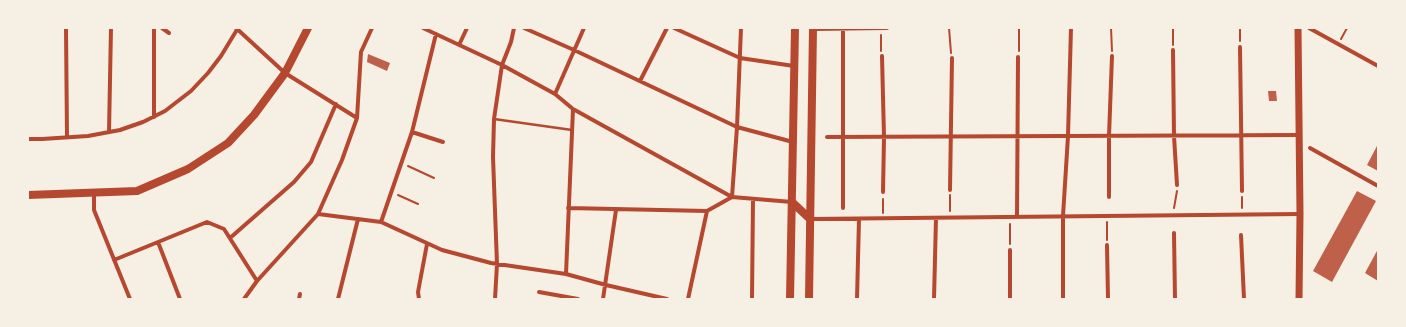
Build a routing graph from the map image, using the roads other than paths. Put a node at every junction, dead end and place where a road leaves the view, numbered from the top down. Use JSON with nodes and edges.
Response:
{"nodes":[{"id":1,"x":66,"y":28,"type":"edge"},
{"id":2,"x":111,"y":28,"type":"edge"},
{"id":3,"x":154,"y":28,"type":"edge"},
{"id":4,"x":162,"y":28,"type":"edge"},
{"id":5,"x":308,"y":28,"type":"edge"},
{"id":6,"x":372,"y":28,"type":"edge"},
{"id":7,"x":423,"y":28,"type":"edge"},
{"id":8,"x":467,"y":28,"type":"edge"},
{"id":9,"x":514,"y":28,"type":"edge"},
{"id":10,"x":524,"y":28,"type":"edge"},
{"id":11,"x":584,"y":28,"type":"edge"},
{"id":12,"x":667,"y":28,"type":"edge"},
{"id":13,"x":674,"y":28,"type":"edge"},
{"id":14,"x":741,"y":28,"type":"edge"},
{"id":15,"x":794,"y":28,"type":"edge"},
{"id":16,"x":813,"y":28,"type":"edge"},
{"id":17,"x":843,"y":28,"type":"edge"},
{"id":18,"x":881,"y":28,"type":"edge"},
{"id":19,"x":887,"y":28,"type":"edge"},
{"id":20,"x":1071,"y":28,"type":"edge"},
{"id":21,"x":1298,"y":28,"type":"edge"},
{"id":22,"x":1309,"y":28,"type":"edge"},
{"id":23,"x":237,"y":29,"type":"edge"},
{"id":24,"x":168,"y":33,"type":"dead end"},
{"id":25,"x":436,"y":34,"type":"junction"},
{"id":26,"x":459,"y":45,"type":"junction"},
{"id":27,"x":1240,"y":47,"type":"road end"},
{"id":28,"x":574,"y":50,"type":"junction"},
{"id":29,"x":1174,"y":50,"type":"road end"},
{"id":30,"x":882,"y":56,"type":"road end"},
{"id":31,"x":1112,"y":56,"type":"road end"},
{"id":32,"x":1018,"y":57,"type":"road end"},
{"id":33,"x":740,"y":58,"type":"junction"},
{"id":34,"x":952,"y":58,"type":"road end"},
{"id":35,"x":502,"y":65,"type":"junction"},
{"id":36,"x":794,"y":66,"type":"junction"},
{"id":37,"x":1378,"y":66,"type":"edge"},
{"id":38,"x":285,"y":72,"type":"junction"},
{"id":39,"x":640,"y":81,"type":"junction"},
{"id":40,"x":555,"y":94,"type":"junction"},
{"id":41,"x":336,"y":104,"type":"junction"},
{"id":42,"x":573,"y":109,"type":"junction"},
{"id":43,"x":154,"y":117,"type":"junction"},
{"id":44,"x":357,"y":118,"type":"junction"},
{"id":45,"x":494,"y":119,"type":"junction"},
{"id":46,"x":737,"y":127,"type":"junction"},
{"id":47,"x":572,"y":130,"type":"junction"},
{"id":48,"x":109,"y":132,"type":"junction"},
{"id":49,"x":412,"y":132,"type":"junction"},
{"id":50,"x":1242,"y":135,"type":"junction"},
{"id":51,"x":1299,"y":135,"type":"junction"},
{"id":52,"x":1018,"y":136,"type":"junction"},
{"id":53,"x":1068,"y":136,"type":"junction"},
{"id":54,"x":1109,"y":136,"type":"junction"},
{"id":55,"x":1174,"y":136,"type":"junction"},
{"id":56,"x":67,"y":137,"type":"junction"},
{"id":57,"x":843,"y":137,"type":"junction"},
{"id":58,"x":884,"y":137,"type":"junction"},
{"id":59,"x":951,"y":137,"type":"junction"},
{"id":60,"x":827,"y":138,"type":"dead end"},
{"id":61,"x":28,"y":139,"type":"edge"},
{"id":62,"x":443,"y":142,"type":"dead end"},
{"id":63,"x":793,"y":142,"type":"junction"},
{"id":64,"x":1310,"y":148,"type":"dead end"},
{"id":65,"x":1177,"y":185,"type":"road end"},
{"id":66,"x":1378,"y":186,"type":"edge"},
{"id":67,"x":950,"y":190,"type":"road end"},
{"id":68,"x":1242,"y":191,"type":"road end"},
{"id":69,"x":94,"y":192,"type":"junction"},
{"id":70,"x":882,"y":192,"type":"road end"},
{"id":71,"x":28,"y":195,"type":"edge"},
{"id":72,"x":1110,"y":196,"type":"dead end"},
{"id":73,"x":732,"y":197,"type":"junction"},
{"id":74,"x":753,"y":200,"type":"junction"},
{"id":75,"x":792,"y":202,"type":"junction"},
{"id":76,"x":568,"y":208,"type":"junction"},
{"id":77,"x":843,"y":208,"type":"dead end"},
{"id":78,"x":616,"y":210,"type":"junction"},
{"id":79,"x":708,"y":211,"type":"junction"},
{"id":80,"x":318,"y":214,"type":"junction"},
{"id":81,"x":1300,"y":214,"type":"junction"},
{"id":82,"x":1062,"y":216,"type":"junction"},
{"id":83,"x":1017,"y":217,"type":"junction"},
{"id":84,"x":936,"y":218,"type":"junction"},
{"id":85,"x":358,"y":219,"type":"junction"},
{"id":86,"x":810,"y":219,"type":"junction"},
{"id":87,"x":859,"y":219,"type":"junction"},
{"id":88,"x":381,"y":222,"type":"junction"},
{"id":89,"x":1174,"y":233,"type":"dead end"},
{"id":90,"x":1241,"y":235,"type":"dead end"},
{"id":91,"x":230,"y":238,"type":"junction"},
{"id":92,"x":158,"y":242,"type":"junction"},
{"id":93,"x":427,"y":244,"type":"junction"},
{"id":94,"x":1107,"y":245,"type":"road end"},
{"id":95,"x":1010,"y":250,"type":"road end"},
{"id":96,"x":114,"y":260,"type":"junction"},
{"id":97,"x":497,"y":264,"type":"junction"},
{"id":98,"x":566,"y":274,"type":"junction"},
{"id":99,"x":257,"y":281,"type":"junction"},
{"id":100,"x":606,"y":285,"type":"junction"},
{"id":101,"x":539,"y":292,"type":"dead end"},
{"id":102,"x":130,"y":299,"type":"edge"},
{"id":103,"x":180,"y":299,"type":"edge"},
{"id":104,"x":244,"y":299,"type":"edge"},
{"id":105,"x":338,"y":299,"type":"edge"},
{"id":106,"x":419,"y":299,"type":"edge"},
{"id":107,"x":495,"y":299,"type":"edge"},
{"id":108,"x":578,"y":299,"type":"edge"},
{"id":109,"x":604,"y":299,"type":"edge"},
{"id":110,"x":668,"y":299,"type":"edge"},
{"id":111,"x":688,"y":299,"type":"edge"},
{"id":112,"x":752,"y":299,"type":"edge"},
{"id":113,"x":790,"y":299,"type":"edge"},
{"id":114,"x":809,"y":299,"type":"edge"},
{"id":115,"x":857,"y":299,"type":"edge"},
{"id":116,"x":934,"y":299,"type":"edge"},
{"id":117,"x":1010,"y":299,"type":"edge"},
{"id":118,"x":1063,"y":299,"type":"edge"},
{"id":119,"x":1108,"y":299,"type":"edge"},
{"id":120,"x":1175,"y":299,"type":"edge"},
{"id":121,"x":1244,"y":299,"type":"edge"},
{"id":122,"x":1299,"y":299,"type":"edge"}],
"edges":[{"from":1,"to":56,"type":"street"},
{"from":2,"to":48,"type":"street"},
{"from":3,"to":43,"type":"street"},
{"from":4,"to":24,"type":"street"},
{"from":5,"to":38,"type":"main road"},
{"from":6,"to":44,"type":"street"},
{"from":7,"to":25,"type":"street"},
{"from":8,"to":26,"type":"street"},
{"from":9,"to":35,"type":"street"},
{"from":10,"to":28,"type":"street"},
{"from":11,"to":28,"type":"street"},
{"from":12,"to":39,"type":"street"},
{"from":13,"to":33,"type":"street"},
{"from":14,"to":33,"type":"street"},
{"from":15,"to":36,"type":"main road"},
{"from":16,"to":17,"type":"street"},
{"from":16,"to":86,"type":"main road"},
{"from":17,"to":18,"type":"street"},
{"from":17,"to":57,"type":"street"},
{"from":18,"to":19,"type":"street"},
{"from":20,"to":53,"type":"street"},
{"from":21,"to":51,"type":"street"},
{"from":22,"to":37,"type":"street"},
{"from":23,"to":38,"type":"street"},
{"from":23,"to":43,"type":"street"},
{"from":25,"to":26,"type":"street"},
{"from":25,"to":49,"type":"street"},
{"from":26,"to":35,"type":"street"},
{"from":27,"to":50,"type":"street"},
{"from":28,"to":39,"type":"street"},
{"from":28,"to":40,"type":"street"},
{"from":29,"to":55,"type":"street"},
{"from":30,"to":58,"type":"street"},
{"from":31,"to":54,"type":"street"},
{"from":32,"to":52,"type":"street"},
{"from":33,"to":36,"type":"street"},
{"from":33,"to":46,"type":"street"},
{"from":34,"to":59,"type":"street"},
{"from":35,"to":40,"type":"street"},
{"from":35,"to":45,"type":"street"},
{"from":36,"to":63,"type":"main road"},
{"from":38,"to":41,"type":"street"},
{"from":38,"to":69,"type":"main road"},
{"from":39,"to":46,"type":"street"},
{"from":40,"to":42,"type":"street"},
{"from":41,"to":44,"type":"street"},
{"from":41,"to":91,"type":"street"},
{"from":42,"to":47,"type":"street"},
{"from":42,"to":73,"type":"street"},
{"from":43,"to":48,"type":"street"},
{"from":44,"to":80,"type":"street"},
{"from":45,"to":47,"type":"lane"},
{"from":45,"to":97,"type":"street"},
{"from":46,"to":63,"type":"street"},
{"from":46,"to":73,"type":"street"},
{"from":47,"to":76,"type":"street"},
{"from":48,"to":56,"type":"street"},
{"from":49,"to":62,"type":"street"},
{"from":49,"to":88,"type":"street"},
{"from":50,"to":51,"type":"street"},
{"from":50,"to":55,"type":"street"},
{"from":50,"to":68,"type":"street"},
{"from":51,"to":81,"type":"street"},
{"from":52,"to":53,"type":"street"},
{"from":52,"to":59,"type":"street"},
{"from":52,"to":83,"type":"street"},
{"from":53,"to":54,"type":"street"},
{"from":53,"to":82,"type":"street"},
{"from":54,"to":55,"type":"street"},
{"from":54,"to":72,"type":"street"},
{"from":55,"to":65,"type":"street"},
{"from":56,"to":61,"type":"street"},
{"from":57,"to":58,"type":"street"},
{"from":57,"to":60,"type":"street"},
{"from":57,"to":77,"type":"street"},
{"from":58,"to":59,"type":"street"},
{"from":58,"to":70,"type":"street"},
{"from":59,"to":67,"type":"street"},
{"from":63,"to":75,"type":"main road"},
{"from":64,"to":66,"type":"street"},
{"from":69,"to":71,"type":"main road"},
{"from":69,"to":96,"type":"street"},
{"from":73,"to":74,"type":"street"},
{"from":73,"to":79,"type":"street"},
{"from":74,"to":75,"type":"street"},
{"from":74,"to":112,"type":"street"},
{"from":75,"to":86,"type":"main road"},
{"from":75,"to":113,"type":"main road"},
{"from":76,"to":78,"type":"street"},
{"from":76,"to":98,"type":"street"},
{"from":78,"to":79,"type":"street"},
{"from":78,"to":100,"type":"street"},
{"from":79,"to":111,"type":"street"},
{"from":80,"to":85,"type":"street"},
{"from":80,"to":99,"type":"street"},
{"from":81,"to":82,"type":"street"},
{"from":81,"to":122,"type":"street"},
{"from":82,"to":83,"type":"street"},
{"from":82,"to":118,"type":"street"},
{"from":83,"to":84,"type":"street"},
{"from":84,"to":87,"type":"street"},
{"from":84,"to":116,"type":"street"},
{"from":85,"to":88,"type":"street"},
{"from":85,"to":105,"type":"street"},
{"from":86,"to":87,"type":"street"},
{"from":86,"to":114,"type":"main road"},
{"from":87,"to":115,"type":"street"},
{"from":88,"to":93,"type":"street"},
{"from":89,"to":120,"type":"street"},
{"from":90,"to":121,"type":"street"},
{"from":91,"to":92,"type":"street"},
{"from":91,"to":99,"type":"street"},
{"from":92,"to":96,"type":"street"},
{"from":92,"to":103,"type":"street"},
{"from":93,"to":97,"type":"street"},
{"from":93,"to":106,"type":"street"},
{"from":94,"to":119,"type":"street"},
{"from":95,"to":117,"type":"street"},
{"from":96,"to":102,"type":"street"},
{"from":97,"to":98,"type":"street"},
{"from":97,"to":107,"type":"street"},
{"from":98,"to":100,"type":"street"},
{"from":99,"to":104,"type":"street"},
{"from":100,"to":109,"type":"street"},
{"from":100,"to":110,"type":"street"},
{"from":101,"to":108,"type":"street"}]}
